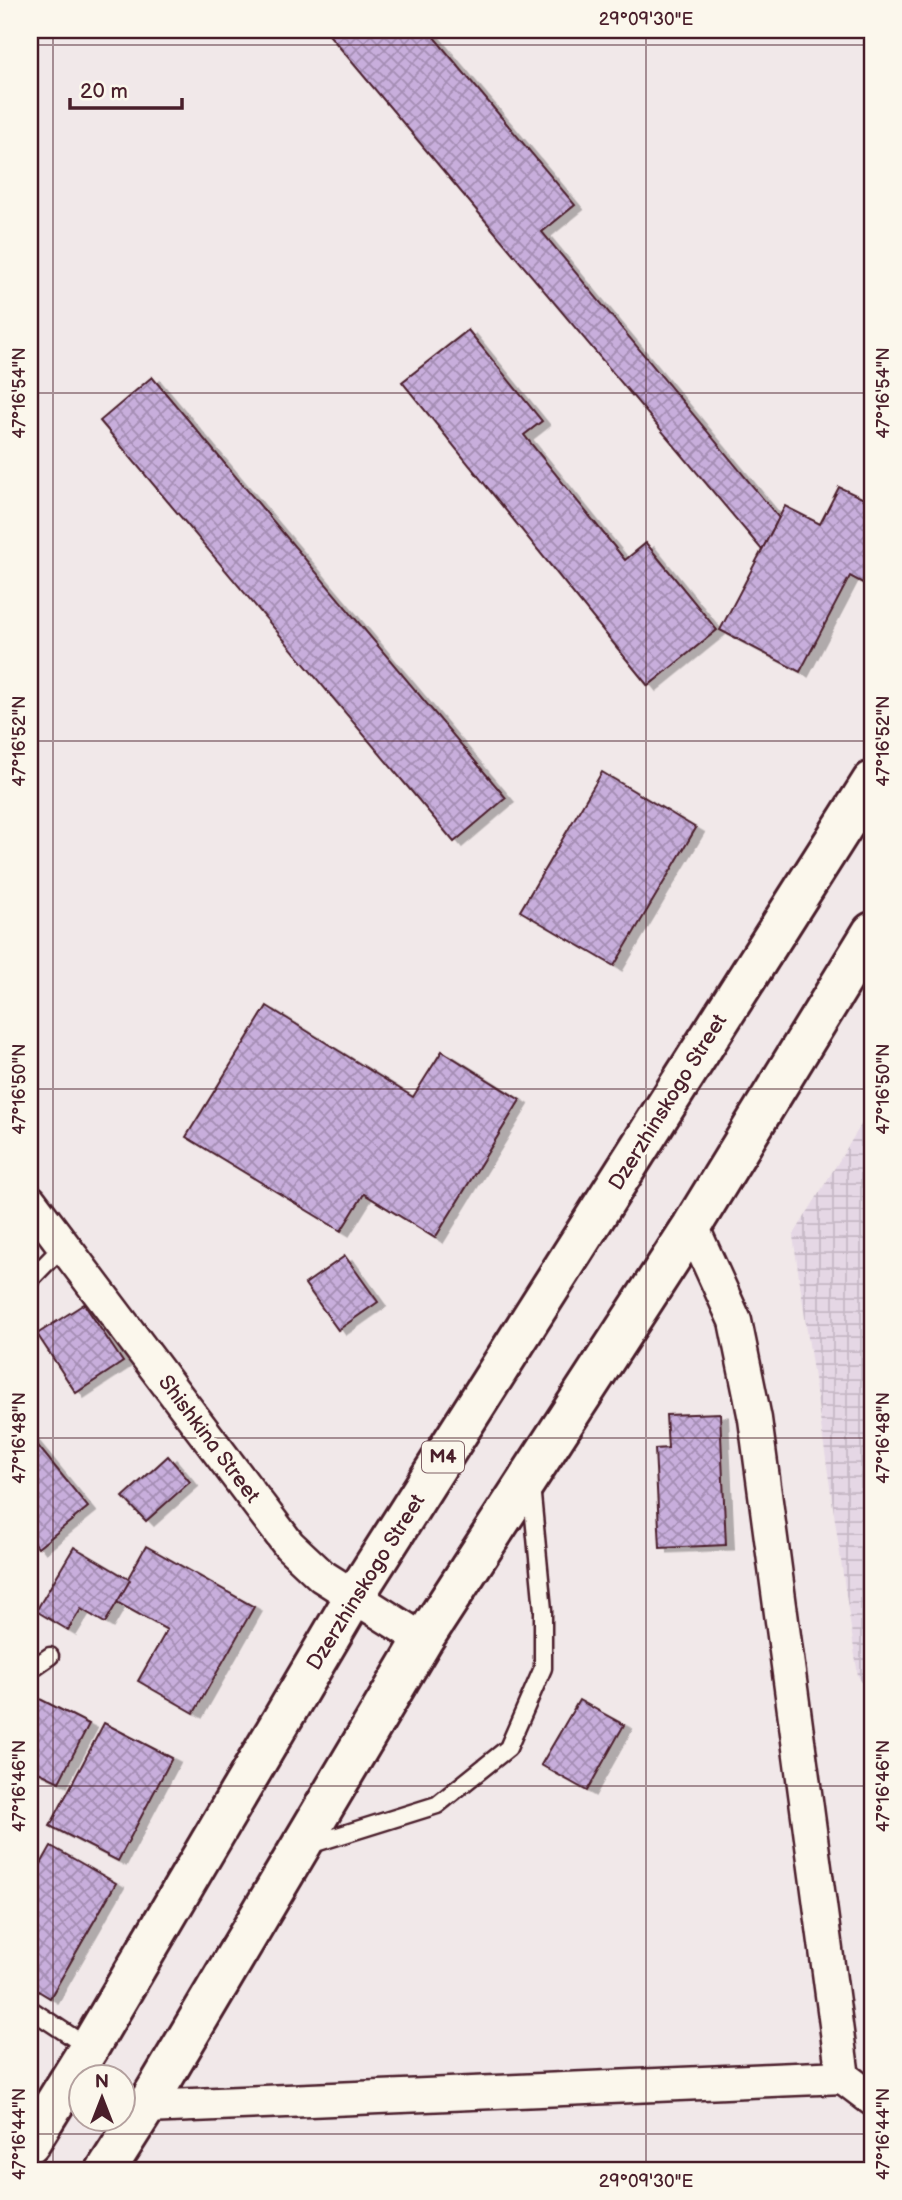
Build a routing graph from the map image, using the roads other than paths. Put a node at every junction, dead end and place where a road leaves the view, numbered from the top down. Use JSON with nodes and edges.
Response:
{"nodes":[{"id":1,"x":872,"y":781,"type":"edge"},
{"id":2,"x":872,"y":932,"type":"edge"},
{"id":3,"x":30,"y":1201,"type":"edge"},
{"id":4,"x":692,"y":1226,"type":"junction"},
{"id":5,"x":63,"y":1246,"type":"junction"},
{"id":6,"x":30,"y":1280,"type":"edge"},
{"id":7,"x":530,"y":1475,"type":"junction"},
{"id":8,"x":354,"y":1597,"type":"junction"},
{"id":9,"x":423,"y":1640,"type":"junction"},
{"id":10,"x":51,"y":1656,"type":"dead end"},
{"id":11,"x":30,"y":1670,"type":"edge"},
{"id":12,"x":300,"y":1848,"type":"junction"},
{"id":13,"x":30,"y":2009,"type":"edge"},
{"id":14,"x":89,"y":2048,"type":"junction"},
{"id":15,"x":843,"y":2077,"type":"junction"},
{"id":16,"x":872,"y":2099,"type":"edge"},
{"id":17,"x":146,"y":2107,"type":"junction"},
{"id":18,"x":30,"y":2143,"type":"edge"},
{"id":19,"x":106,"y":2170,"type":"edge"}],
"edges":[{"from":1,"to":8,"type":"highway","name":"Dzerzhinskogo Street","number":"M4"},
{"from":2,"to":4,"type":"highway"},
{"from":3,"to":5,"type":"street","name":"Shishkina Street"},
{"from":4,"to":7,"type":"highway"},
{"from":4,"to":15,"type":"street"},
{"from":5,"to":6,"type":"lane"},
{"from":5,"to":8,"type":"street","name":"Shishkina Street"},
{"from":7,"to":9,"type":"highway"},
{"from":7,"to":12,"type":"lane"},
{"from":8,"to":9,"type":"street","name":"Shishkina Street"},
{"from":8,"to":14,"type":"highway","name":"Dzerzhinskogo Street","number":"M4"},
{"from":9,"to":12,"type":"highway"},
{"from":10,"to":11,"type":"lane"},
{"from":12,"to":17,"type":"highway"},
{"from":13,"to":14,"type":"lane"},
{"from":14,"to":18,"type":"highway","name":"Dzerzhinskogo Street","number":"M4"},
{"from":15,"to":16,"type":"street"},
{"from":15,"to":17,"type":"street"},
{"from":17,"to":19,"type":"highway"}]}
